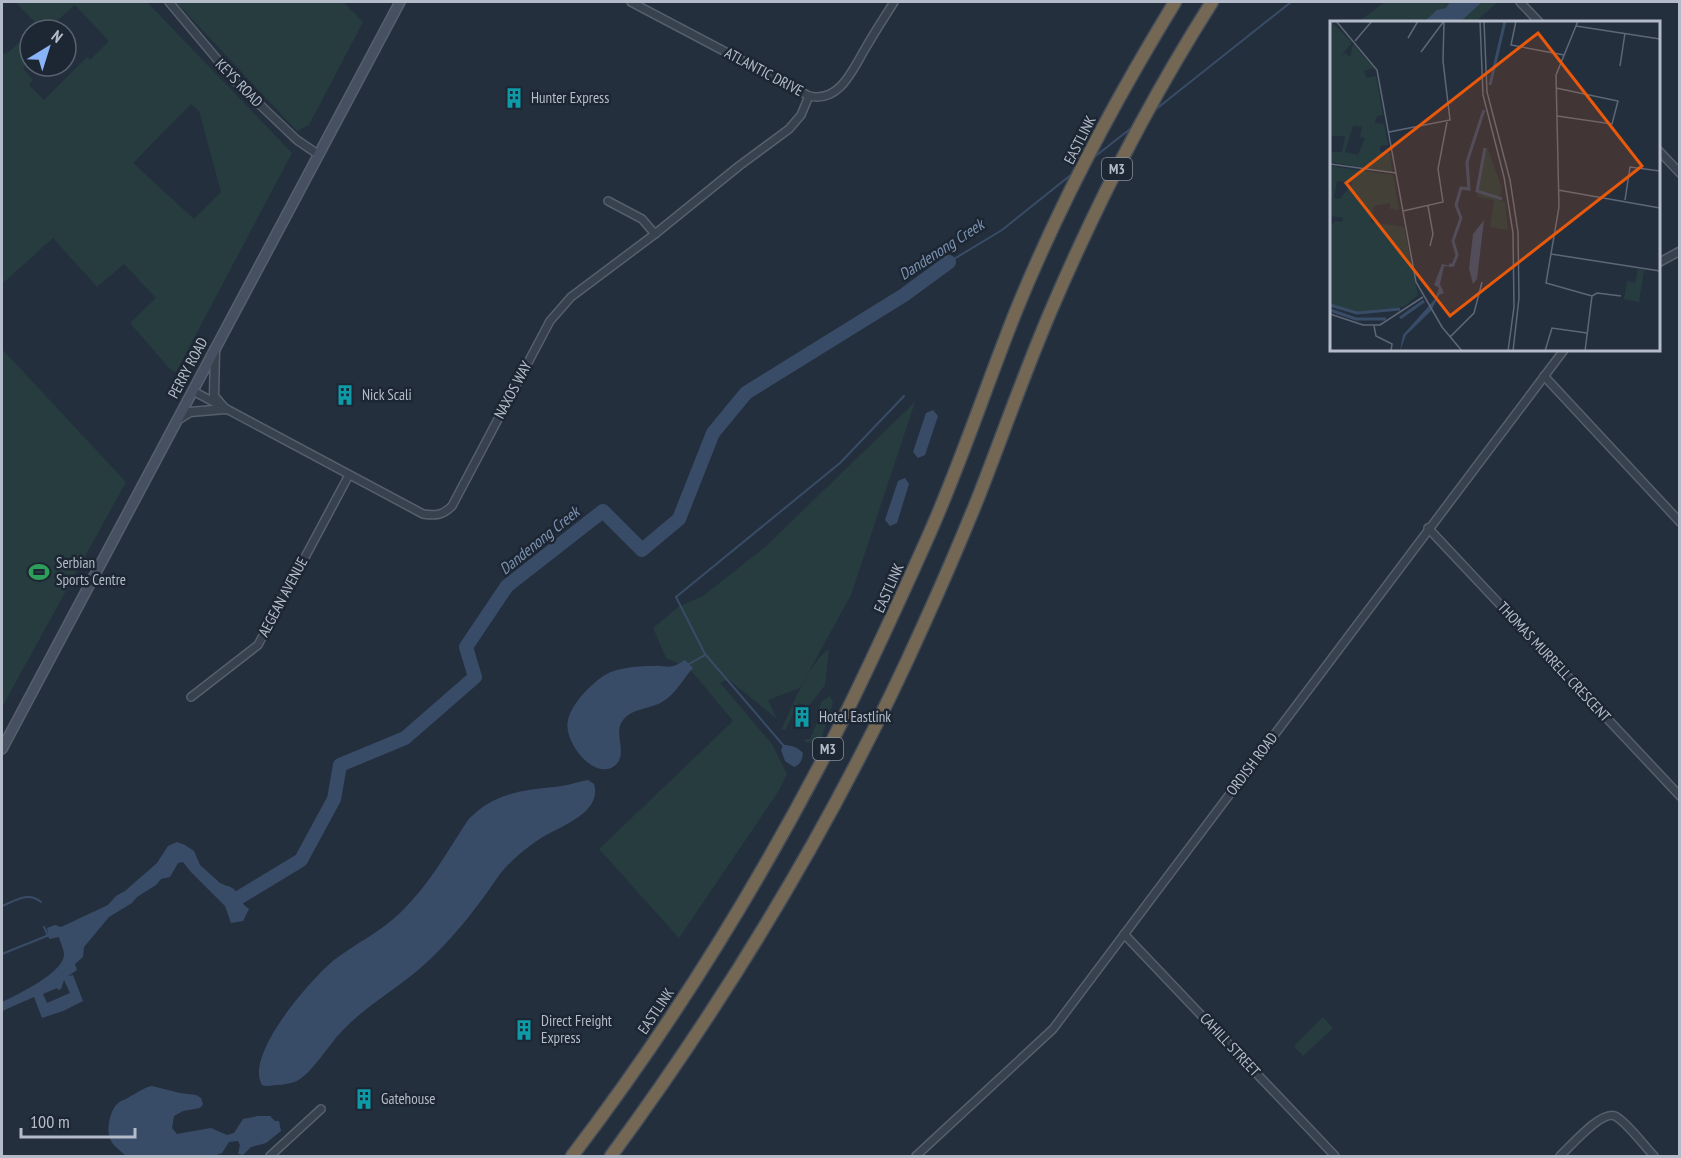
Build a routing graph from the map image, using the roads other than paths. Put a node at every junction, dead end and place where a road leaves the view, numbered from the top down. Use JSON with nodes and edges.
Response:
{"nodes":[{"id":1,"x":169,"y":2,"type":"edge"},
{"id":2,"x":400,"y":2,"type":"edge"},
{"id":3,"x":631,"y":2,"type":"edge"},
{"id":4,"x":894,"y":2,"type":"edge"},
{"id":5,"x":1175,"y":2,"type":"edge"},
{"id":6,"x":1212,"y":2,"type":"edge"},
{"id":7,"x":1520,"y":2,"type":"edge"},
{"id":8,"x":1538,"y":21,"type":"edge"},
{"id":9,"x":809,"y":96,"type":"junction"},
{"id":10,"x":1660,"y":151,"type":"edge"},
{"id":11,"x":319,"y":155,"type":"junction"},
{"id":12,"x":1680,"y":173,"type":"edge"},
{"id":13,"x":608,"y":201,"type":"dead end"},
{"id":14,"x":655,"y":234,"type":"junction"},
{"id":15,"x":1680,"y":251,"type":"edge"},
{"id":16,"x":1660,"y":262,"type":"edge"},
{"id":17,"x":214,"y":350,"type":"junction"},
{"id":18,"x":1563,"y":351,"type":"edge"},
{"id":19,"x":1544,"y":376,"type":"junction"},
{"id":20,"x":193,"y":391,"type":"junction"},
{"id":21,"x":225,"y":409,"type":"junction"},
{"id":22,"x":177,"y":420,"type":"junction"},
{"id":23,"x":349,"y":475,"type":"junction"},
{"id":24,"x":1680,"y":522,"type":"edge"},
{"id":25,"x":1428,"y":528,"type":"junction"},
{"id":26,"x":191,"y":698,"type":"dead end"},
{"id":27,"x":2,"y":749,"type":"edge"},
{"id":28,"x":1680,"y":796,"type":"edge"},
{"id":29,"x":1124,"y":934,"type":"junction"},
{"id":30,"x":321,"y":1109,"type":"dead end"},
{"id":31,"x":270,"y":1156,"type":"edge"},
{"id":32,"x":572,"y":1156,"type":"edge"},
{"id":33,"x":611,"y":1156,"type":"edge"},
{"id":34,"x":916,"y":1156,"type":"edge"},
{"id":35,"x":1335,"y":1156,"type":"edge"},
{"id":36,"x":1560,"y":1156,"type":"edge"},
{"id":37,"x":1654,"y":1156,"type":"edge"}],
"edges":[{"from":1,"to":11,"type":"street","name":"KEYS ROAD"},
{"from":2,"to":11,"type":"main road","name":"PERRY ROAD"},
{"from":3,"to":9,"type":"street","name":"ATLANTIC DRIVE"},
{"from":4,"to":9,"type":"street","name":"ATLANTIC DRIVE"},
{"from":5,"to":32,"type":"highway","name":"EASTLINK","number":"M3"},
{"from":6,"to":33,"type":"highway","number":"M3"},
{"from":7,"to":8,"type":"street"},
{"from":9,"to":14,"type":"street","name":"NAXOS WAY"},
{"from":10,"to":12,"type":"street"},
{"from":11,"to":17,"type":"main road","name":"PERRY ROAD"},
{"from":13,"to":14,"type":"street"},
{"from":14,"to":23,"type":"street","name":"NAXOS WAY"},
{"from":15,"to":16,"type":"street"},
{"from":17,"to":20,"type":"main road","name":"PERRY ROAD"},
{"from":17,"to":21,"type":"street"},
{"from":18,"to":19,"type":"street","name":"ORDISH ROAD"},
{"from":19,"to":24,"type":"street"},
{"from":19,"to":25,"type":"street","name":"ORDISH ROAD"},
{"from":20,"to":21,"type":"street","name":"NAXOS WAY"},
{"from":20,"to":22,"type":"main road","name":"PERRY ROAD"},
{"from":21,"to":22,"type":"street"},
{"from":21,"to":23,"type":"street","name":"NAXOS WAY"},
{"from":22,"to":27,"type":"main road","name":"PERRY ROAD"},
{"from":23,"to":26,"type":"street","name":"AEGEAN AVENUE"},
{"from":25,"to":28,"type":"street","name":"THOMAS MURRELL CRESCENT"},
{"from":25,"to":29,"type":"street","name":"ORDISH ROAD"},
{"from":29,"to":34,"type":"street","name":"ORDISH ROAD"},
{"from":29,"to":35,"type":"street","name":"CAHILL STREET"},
{"from":30,"to":31,"type":"street"},
{"from":36,"to":37,"type":"street"}]}
